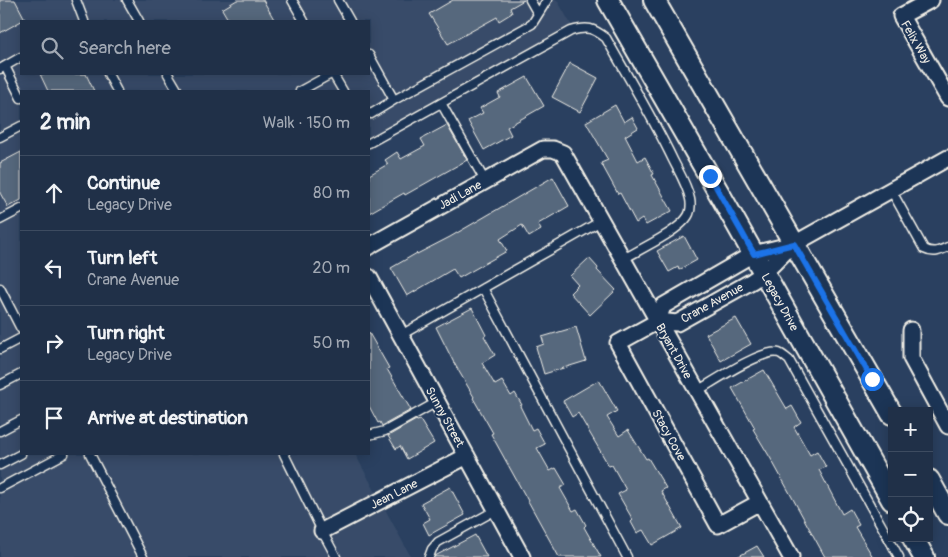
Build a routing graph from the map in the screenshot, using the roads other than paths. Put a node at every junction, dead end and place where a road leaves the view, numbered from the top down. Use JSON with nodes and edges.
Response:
{"nodes":[{"id":1,"x":76,"y":0,"type":"edge"},
{"id":2,"x":127,"y":0,"type":"edge"},
{"id":3,"x":338,"y":0,"type":"edge"},
{"id":4,"x":530,"y":0,"type":"edge"},
{"id":5,"x":547,"y":0,"type":"edge"},
{"id":6,"x":608,"y":0,"type":"edge"},
{"id":7,"x":654,"y":0,"type":"edge"},
{"id":8,"x":931,"y":0,"type":"edge"},
{"id":9,"x":295,"y":1,"type":"edge"},
{"id":10,"x":538,"y":14,"type":"junction"},
{"id":11,"x":84,"y":20,"type":"edge"},
{"id":12,"x":138,"y":20,"type":"edge"},
{"id":13,"x":304,"y":20,"type":"edge"},
{"id":14,"x":349,"y":20,"type":"edge"},
{"id":15,"x":370,"y":57,"type":"edge"},
{"id":16,"x":20,"y":58,"type":"edge"},
{"id":17,"x":3,"y":67,"type":"edge"},
{"id":18,"x":109,"y":75,"type":"edge"},
{"id":19,"x":169,"y":75,"type":"edge"},
{"id":20,"x":330,"y":75,"type":"edge"},
{"id":21,"x":333,"y":75,"type":"edge"},
{"id":22,"x":116,"y":90,"type":"edge"},
{"id":23,"x":177,"y":90,"type":"edge"},
{"id":24,"x":302,"y":90,"type":"edge"},
{"id":25,"x":342,"y":90,"type":"edge"},
{"id":26,"x":20,"y":96,"type":"edge"},
{"id":27,"x":948,"y":98,"type":"edge"},
{"id":28,"x":394,"y":100,"type":"junction"},
{"id":29,"x":441,"y":103,"type":"junction"},
{"id":30,"x":370,"y":114,"type":"edge"},
{"id":31,"x":20,"y":126,"type":"edge"},
{"id":32,"x":1,"y":134,"type":"edge"},
{"id":33,"x":370,"y":143,"type":"edge"},
{"id":34,"x":554,"y":149,"type":"joint"},
{"id":35,"x":948,"y":158,"type":"edge"},
{"id":36,"x":485,"y":181,"type":"junction"},
{"id":37,"x":891,"y":190,"type":"junction"},
{"id":38,"x":20,"y":210,"type":"edge"},
{"id":39,"x":0,"y":220,"type":"edge"},
{"id":40,"x":601,"y":222,"type":"junction"},
{"id":41,"x":794,"y":244,"type":"junction"},
{"id":42,"x":370,"y":246,"type":"edge"},
{"id":43,"x":948,"y":246,"type":"edge"},
{"id":44,"x":754,"y":254,"type":"junction"},
{"id":45,"x":623,"y":259,"type":"junction"},
{"id":46,"x":764,"y":273,"type":"junction"},
{"id":47,"x":370,"y":279,"type":"edge"},
{"id":48,"x":0,"y":288,"type":"edge"},
{"id":49,"x":483,"y":288,"type":"junction"},
{"id":50,"x":2,"y":300,"type":"edge"},
{"id":51,"x":658,"y":321,"type":"junction"},
{"id":52,"x":20,"y":327,"type":"edge"},
{"id":53,"x":911,"y":330,"type":"dead end"},
{"id":54,"x":401,"y":335,"type":"junction"},
{"id":55,"x":20,"y":339,"type":"edge"},
{"id":56,"x":0,"y":349,"type":"edge"},
{"id":57,"x":20,"y":375,"type":"edge"},
{"id":58,"x":0,"y":386,"type":"edge"},
{"id":59,"x":697,"y":391,"type":"junction"},
{"id":60,"x":437,"y":402,"type":"junction"},
{"id":61,"x":888,"y":407,"type":"edge"},
{"id":62,"x":20,"y":421,"type":"edge"},
{"id":63,"x":948,"y":426,"type":"edge"},
{"id":64,"x":0,"y":431,"type":"edge"},
{"id":65,"x":370,"y":435,"type":"edge"},
{"id":66,"x":20,"y":455,"type":"edge"},
{"id":67,"x":62,"y":455,"type":"edge"},
{"id":68,"x":91,"y":455,"type":"edge"},
{"id":69,"x":284,"y":455,"type":"edge"},
{"id":70,"x":467,"y":456,"type":"junction"},
{"id":71,"x":0,"y":465,"type":"edge"},
{"id":72,"x":933,"y":487,"type":"edge"},
{"id":73,"x":0,"y":488,"type":"edge"},
{"id":74,"x":890,"y":497,"type":"edge"},
{"id":75,"x":760,"y":502,"type":"junction"},
{"id":76,"x":496,"y":510,"type":"junction"},
{"id":77,"x":948,"y":514,"type":"edge"},
{"id":78,"x":322,"y":531,"type":"junction"},
{"id":79,"x":915,"y":542,"type":"edge"},
{"id":80,"x":143,"y":557,"type":"edge"},
{"id":81,"x":336,"y":557,"type":"edge"},
{"id":82,"x":429,"y":557,"type":"edge"},
{"id":83,"x":522,"y":557,"type":"edge"},
{"id":84,"x":627,"y":557,"type":"edge"},
{"id":85,"x":791,"y":557,"type":"edge"},
{"id":86,"x":899,"y":557,"type":"edge"},
{"id":87,"x":924,"y":557,"type":"edge"}],
"edges":[{"from":1,"to":11,"type":"lane"},
{"from":2,"to":12,"type":"lane"},
{"from":3,"to":14,"type":"lane"},
{"from":4,"to":10,"type":"lane"},
{"from":5,"to":10,"type":"lane"},
{"from":6,"to":44,"type":"main road","name":"Legacy Drive"},
{"from":7,"to":41,"type":"main road"},
{"from":8,"to":27,"type":"street","name":"Felix Way"},
{"from":9,"to":13,"type":"lane"},
{"from":10,"to":28,"type":"lane"},
{"from":15,"to":28,"type":"lane"},
{"from":16,"to":17,"type":"lane"},
{"from":17,"to":26,"type":"lane"},
{"from":18,"to":22,"type":"lane"},
{"from":19,"to":23,"type":"lane"},
{"from":20,"to":24,"type":"lane"},
{"from":21,"to":25,"type":"lane"},
{"from":28,"to":30,"type":"lane"},
{"from":29,"to":33,"type":"lane"},
{"from":29,"to":36,"type":"lane"},
{"from":29,"to":45,"type":"lane"},
{"from":31,"to":32,"type":"lane"},
{"from":34,"to":36,"type":"street","name":"Jadi Lane"},
{"from":34,"to":40,"type":"street","name":"Bryant Drive"},
{"from":35,"to":37,"type":"street","name":"Crane Avenue"},
{"from":36,"to":42,"type":"street","name":"Jadi Lane"},
{"from":37,"to":41,"type":"street","name":"Crane Avenue"},
{"from":37,"to":43,"type":"lane"},
{"from":38,"to":39,"type":"lane"},
{"from":40,"to":45,"type":"street","name":"Bryant Drive"},
{"from":40,"to":49,"type":"lane"},
{"from":41,"to":44,"type":"street","name":"Crane Avenue"},
{"from":41,"to":46,"type":"street","name":"Crane Avenue"},
{"from":41,"to":61,"type":"main road"},
{"from":44,"to":46,"type":"main road","name":"Legacy Drive"},
{"from":44,"to":51,"type":"street","name":"Crane Avenue"},
{"from":45,"to":51,"type":"street","name":"Bryant Drive"},
{"from":46,"to":51,"type":"street","name":"Crane Avenue"},
{"from":46,"to":74,"type":"main road","name":"Legacy Drive"},
{"from":47,"to":54,"type":"street","name":"Sunny Street"},
{"from":48,"to":50,"type":"lane"},
{"from":49,"to":54,"type":"lane"},
{"from":49,"to":84,"type":"lane"},
{"from":50,"to":52,"type":"lane"},
{"from":51,"to":59,"type":"street","name":"Bryant Drive"},
{"from":51,"to":75,"type":"street","name":"Stacy Cove"},
{"from":53,"to":63,"type":"street"},
{"from":54,"to":60,"type":"street","name":"Sunny Street"},
{"from":55,"to":56,"type":"lane"},
{"from":57,"to":58,"type":"lane"},
{"from":59,"to":75,"type":"street","name":"Bryant Drive"},
{"from":59,"to":86,"type":"lane"},
{"from":60,"to":65,"type":"lane"},
{"from":60,"to":70,"type":"street","name":"Sunny Street"},
{"from":62,"to":64,"type":"lane"},
{"from":66,"to":71,"type":"lane"},
{"from":67,"to":73,"type":"lane"},
{"from":68,"to":80,"type":"lane"},
{"from":69,"to":78,"type":"lane"},
{"from":70,"to":76,"type":"street","name":"Sunny Street"},
{"from":70,"to":78,"type":"street","name":"Jean Lane"},
{"from":72,"to":77,"type":"main road"},
{"from":75,"to":85,"type":"street","name":"Bryant Drive"},
{"from":76,"to":82,"type":"lane"},
{"from":76,"to":83,"type":"street","name":"Sunny Street"},
{"from":78,"to":81,"type":"lane"},
{"from":79,"to":87,"type":"main road"}]}
